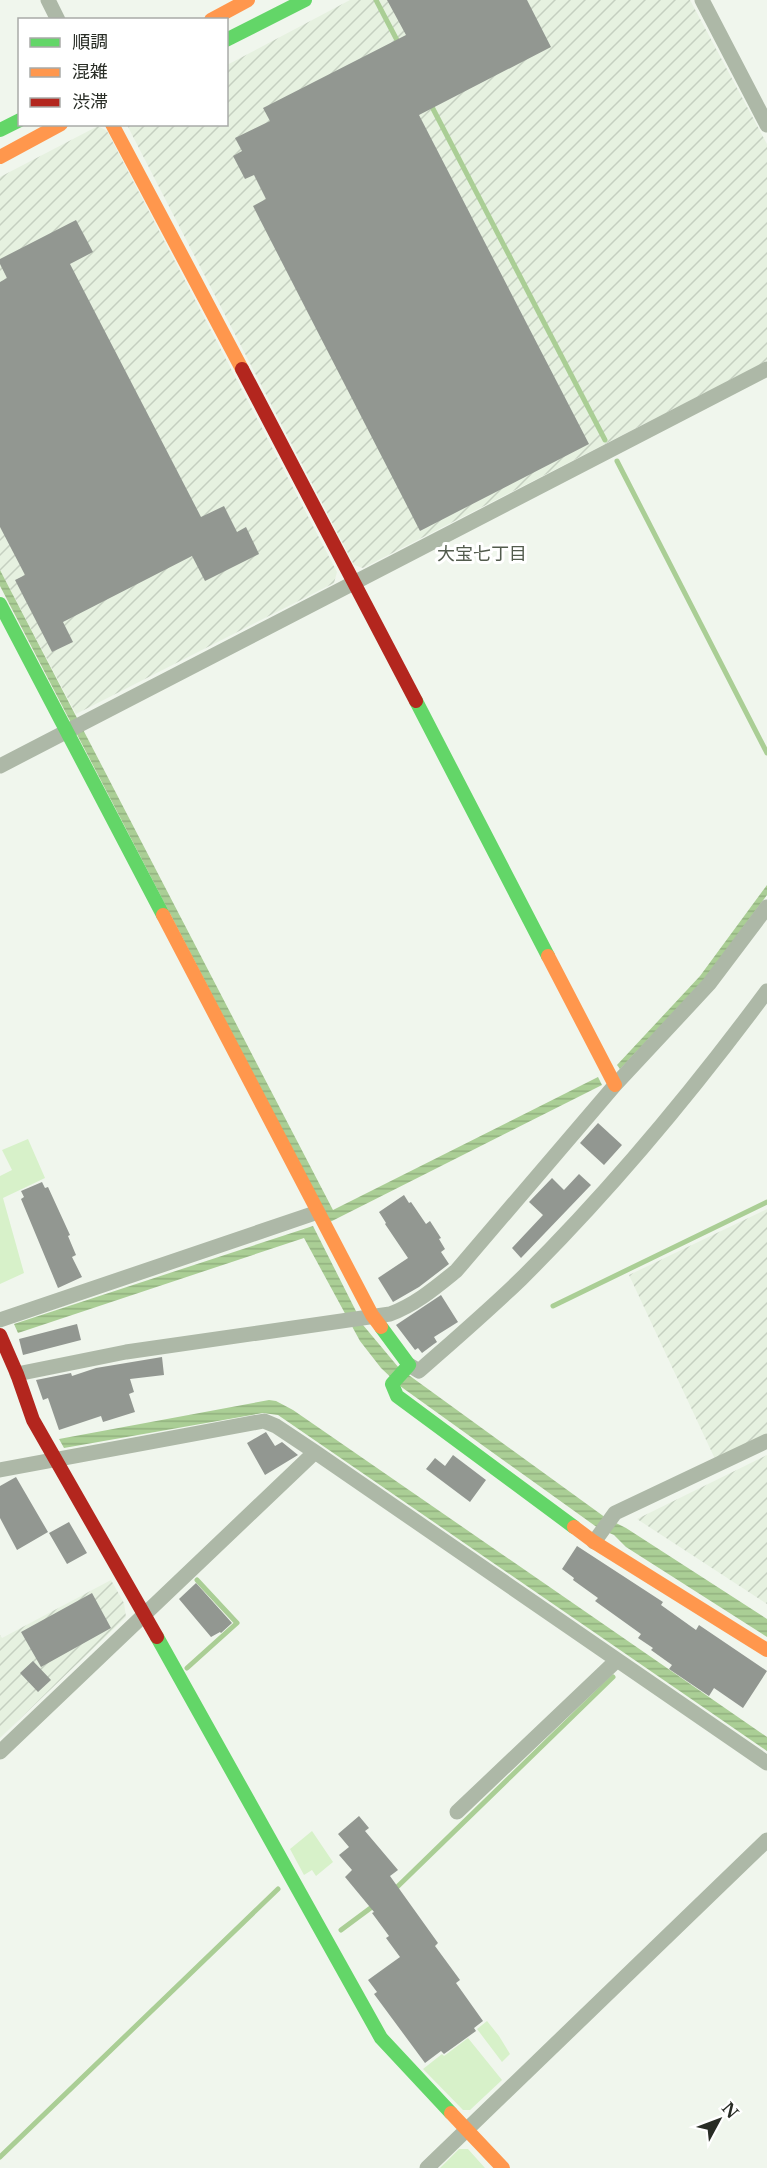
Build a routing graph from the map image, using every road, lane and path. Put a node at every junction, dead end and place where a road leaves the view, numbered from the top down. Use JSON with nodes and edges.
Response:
{"nodes":[{"id":1,"x":48,"y":0,"type":"edge"},
{"id":2,"x":248,"y":0,"type":"edge"},
{"id":3,"x":305,"y":0,"type":"edge"},
{"id":4,"x":702,"y":0,"type":"edge"},
{"id":5,"x":57,"y":18,"type":"edge"},
{"id":6,"x":215,"y":18,"type":"edge"},
{"id":7,"x":228,"y":39,"type":"edge"},
{"id":8,"x":18,"y":121,"type":"edge"},
{"id":9,"x":767,"y":124,"type":"edge"},
{"id":10,"x":57,"y":126,"type":"edge"},
{"id":11,"x":113,"y":126,"type":"edge"},
{"id":12,"x":0,"y":130,"type":"edge"},
{"id":13,"x":0,"y":157,"type":"edge"},
{"id":14,"x":767,"y":369,"type":"edge"},
{"id":15,"x":355,"y":583,"type":"junction"},
{"id":16,"x":0,"y":604,"type":"edge"},
{"id":17,"x":66,"y":732,"type":"junction"},
{"id":18,"x":0,"y":766,"type":"edge"},
{"id":19,"x":767,"y":908,"type":"edge"},
{"id":20,"x":762,"y":924,"type":"edge"},
{"id":21,"x":767,"y":991,"type":"edge"},
{"id":22,"x":615,"y":1085,"type":"junction"},
{"id":23,"x":318,"y":1212,"type":"junction"},
{"id":24,"x":368,"y":1316,"type":"junction"},
{"id":25,"x":0,"y":1320,"type":"edge"},
{"id":26,"x":0,"y":1335,"type":"edge"},
{"id":27,"x":5,"y":1358,"type":"edge"},
{"id":28,"x":408,"y":1366,"type":"junction"},
{"id":29,"x":17,"y":1374,"type":"junction"},
{"id":30,"x":767,"y":1441,"type":"edge"},
{"id":31,"x":315,"y":1452,"type":"junction"},
{"id":32,"x":56,"y":1459,"type":"junction"},
{"id":33,"x":0,"y":1470,"type":"edge"},
{"id":34,"x":597,"y":1538,"type":"junction"},
{"id":35,"x":144,"y":1615,"type":"junction"},
{"id":36,"x":767,"y":1650,"type":"edge"},
{"id":37,"x":616,"y":1661,"type":"junction"},
{"id":38,"x":0,"y":1752,"type":"edge"},
{"id":39,"x":767,"y":1763,"type":"edge"},
{"id":40,"x":457,"y":1812,"type":"dead end"},
{"id":41,"x":767,"y":1840,"type":"edge"},
{"id":42,"x":467,"y":2130,"type":"junction"},
{"id":43,"x":427,"y":2168,"type":"edge"},
{"id":44,"x":503,"y":2168,"type":"edge"}],
"edges":[{"from":1,"to":5,"type":"street"},
{"from":2,"to":6,"type":"street"},
{"from":3,"to":7,"type":"street"},
{"from":4,"to":9,"type":"street"},
{"from":8,"to":12,"type":"street"},
{"from":10,"to":13,"type":"street"},
{"from":11,"to":15,"type":"street"},
{"from":14,"to":15,"type":"street"},
{"from":15,"to":17,"type":"street"},
{"from":15,"to":22,"type":"street"},
{"from":16,"to":17,"type":"street"},
{"from":17,"to":18,"type":"street"},
{"from":17,"to":23,"type":"street"},
{"from":19,"to":20,"type":"street"},
{"from":20,"to":22,"type":"street"},
{"from":21,"to":28,"type":"street"},
{"from":22,"to":24,"type":"street"},
{"from":23,"to":24,"type":"street"},
{"from":23,"to":25,"type":"street"},
{"from":24,"to":28,"type":"street"},
{"from":24,"to":29,"type":"street"},
{"from":26,"to":27,"type":"street"},
{"from":27,"to":29,"type":"street"},
{"from":28,"to":34,"type":"street"},
{"from":29,"to":32,"type":"street"},
{"from":30,"to":34,"type":"street"},
{"from":31,"to":32,"type":"street"},
{"from":31,"to":35,"type":"street"},
{"from":31,"to":37,"type":"street"},
{"from":32,"to":33,"type":"street"},
{"from":32,"to":35,"type":"street"},
{"from":34,"to":36,"type":"street"},
{"from":35,"to":38,"type":"street"},
{"from":35,"to":42,"type":"street"},
{"from":37,"to":39,"type":"street"},
{"from":37,"to":40,"type":"street"},
{"from":41,"to":42,"type":"street"},
{"from":42,"to":43,"type":"street"},
{"from":42,"to":44,"type":"street"}]}
